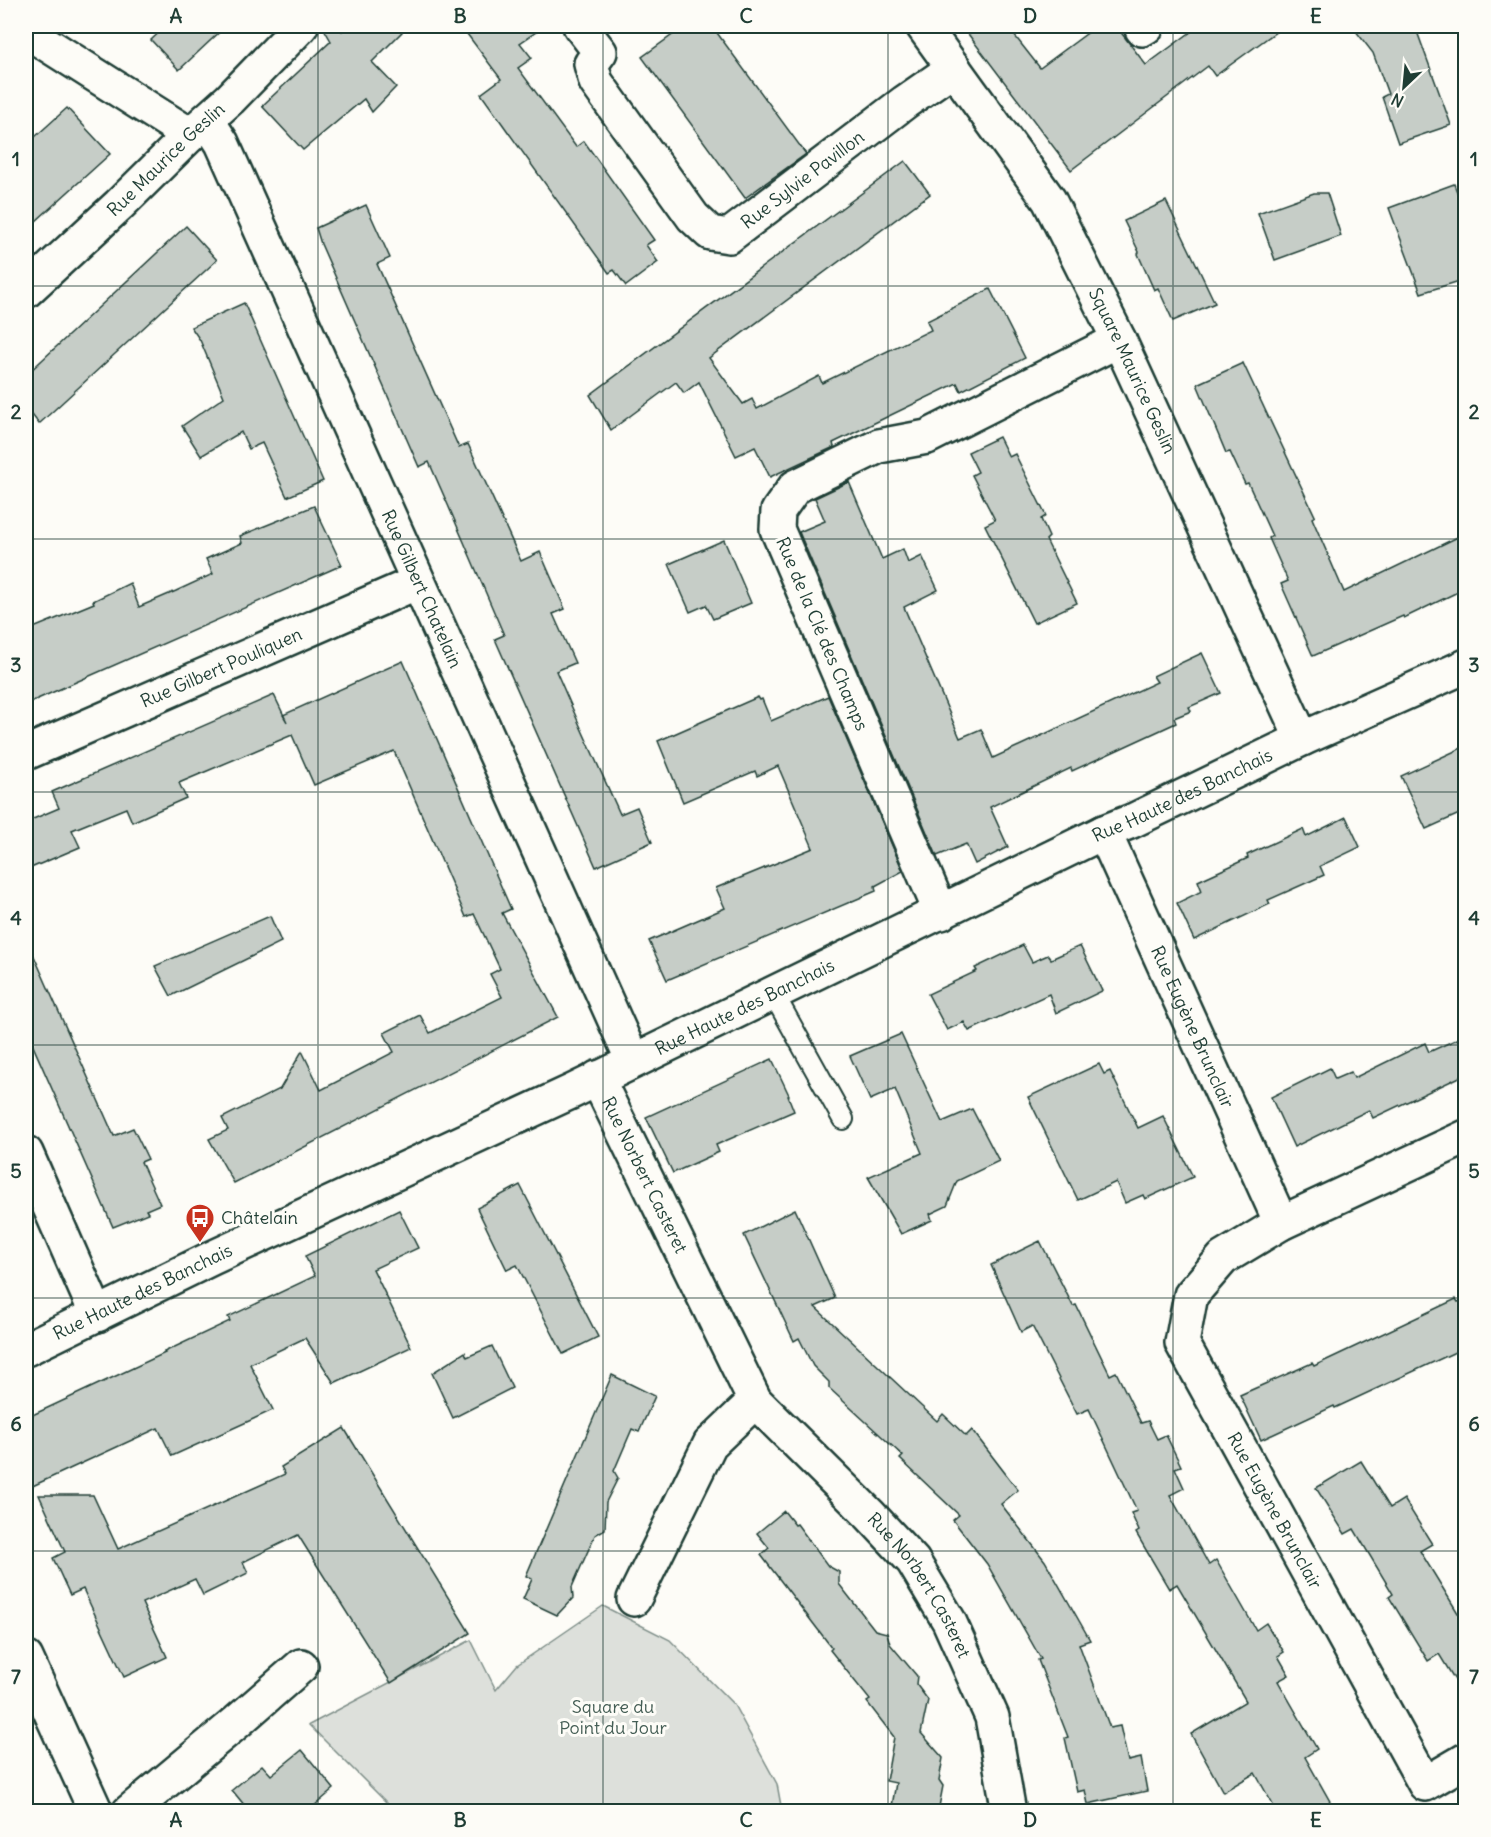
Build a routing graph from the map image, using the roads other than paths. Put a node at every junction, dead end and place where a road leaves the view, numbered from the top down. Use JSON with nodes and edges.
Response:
{"nodes":[{"id":1,"x":302,"y":26,"type":"edge"},
{"id":2,"x":580,"y":26,"type":"edge"},
{"id":3,"x":923,"y":26,"type":"edge"},
{"id":4,"x":26,"y":31,"type":"edge"},
{"id":5,"x":954,"y":68,"type":"junction"},
{"id":6,"x":198,"y":127,"type":"junction"},
{"id":7,"x":26,"y":291,"type":"edge"},
{"id":8,"x":1119,"y":340,"type":"junction"},
{"id":9,"x":418,"y":582,"type":"junction"},
{"id":10,"x":1466,"y":666,"type":"edge"},
{"id":11,"x":1302,"y":739,"type":"junction"},
{"id":12,"x":26,"y":753,"type":"edge"},
{"id":13,"x":1104,"y":832,"type":"junction"},
{"id":14,"x":941,"y":913,"type":"junction"},
{"id":15,"x":773,"y":993,"type":"junction"},
{"id":16,"x":633,"y":1061,"type":"junction"},
{"id":17,"x":597,"y":1078,"type":"junction"},
{"id":18,"x":843,"y":1119,"type":"dead end"},
{"id":19,"x":1466,"y":1137,"type":"edge"},
{"id":20,"x":26,"y":1153,"type":"edge"},
{"id":21,"x":1281,"y":1223,"type":"junction"},
{"id":22,"x":97,"y":1315,"type":"junction"},
{"id":23,"x":26,"y":1349,"type":"edge"},
{"id":24,"x":755,"y":1401,"type":"junction"},
{"id":25,"x":634,"y":1599,"type":"dead end"},
{"id":26,"x":26,"y":1658,"type":"edge"},
{"id":27,"x":301,"y":1666,"type":"dead end"},
{"id":28,"x":1466,"y":1760,"type":"edge"},
{"id":29,"x":96,"y":1812,"type":"edge"},
{"id":30,"x":129,"y":1812,"type":"edge"},
{"id":31,"x":1009,"y":1812,"type":"edge"}],
"edges":[{"from":1,"to":6,"type":"street","name":"Rue Maurice Geslin"},
{"from":2,"to":5,"type":"street","name":"Rue Sylvie Pavillon"},
{"from":3,"to":5,"type":"street","name":"Square Maurice Geslin"},
{"from":4,"to":6,"type":"street"},
{"from":5,"to":8,"type":"street","name":"Square Maurice Geslin"},
{"from":6,"to":7,"type":"street","name":"Rue Maurice Geslin"},
{"from":6,"to":9,"type":"street","name":"Rue Gilbert Chatelain"},
{"from":8,"to":11,"type":"street","name":"Square Maurice Geslin"},
{"from":8,"to":14,"type":"street","name":"Rue de la Clé des Champs"},
{"from":9,"to":12,"type":"street","name":"Rue Gilbert Pouliquen"},
{"from":9,"to":16,"type":"street","name":"Rue Gilbert Chatelain"},
{"from":10,"to":11,"type":"street","name":"Rue Haute des Banchais"},
{"from":11,"to":13,"type":"street","name":"Rue Haute des Banchais"},
{"from":13,"to":14,"type":"street","name":"Rue Haute des Banchais"},
{"from":13,"to":21,"type":"street","name":"Rue Eugène Brunclair"},
{"from":14,"to":15,"type":"street","name":"Rue Haute des Banchais"},
{"from":15,"to":16,"type":"street","name":"Rue Haute des Banchais"},
{"from":15,"to":18,"type":"lane"},
{"from":16,"to":17,"type":"street","name":"Rue Haute des Banchais"},
{"from":17,"to":22,"type":"street","name":"Rue Haute des Banchais"},
{"from":17,"to":24,"type":"street","name":"Rue Norbert Casteret"},
{"from":19,"to":21,"type":"street","name":"Rue Eugène Brunclair"},
{"from":20,"to":22,"type":"street"},
{"from":21,"to":28,"type":"street","name":"Rue Eugène Brunclair"},
{"from":22,"to":23,"type":"street","name":"Rue Haute des Banchais"},
{"from":24,"to":25,"type":"street"},
{"from":24,"to":31,"type":"street","name":"Rue Norbert Casteret"},
{"from":26,"to":29,"type":"street"},
{"from":27,"to":30,"type":"street"}]}
